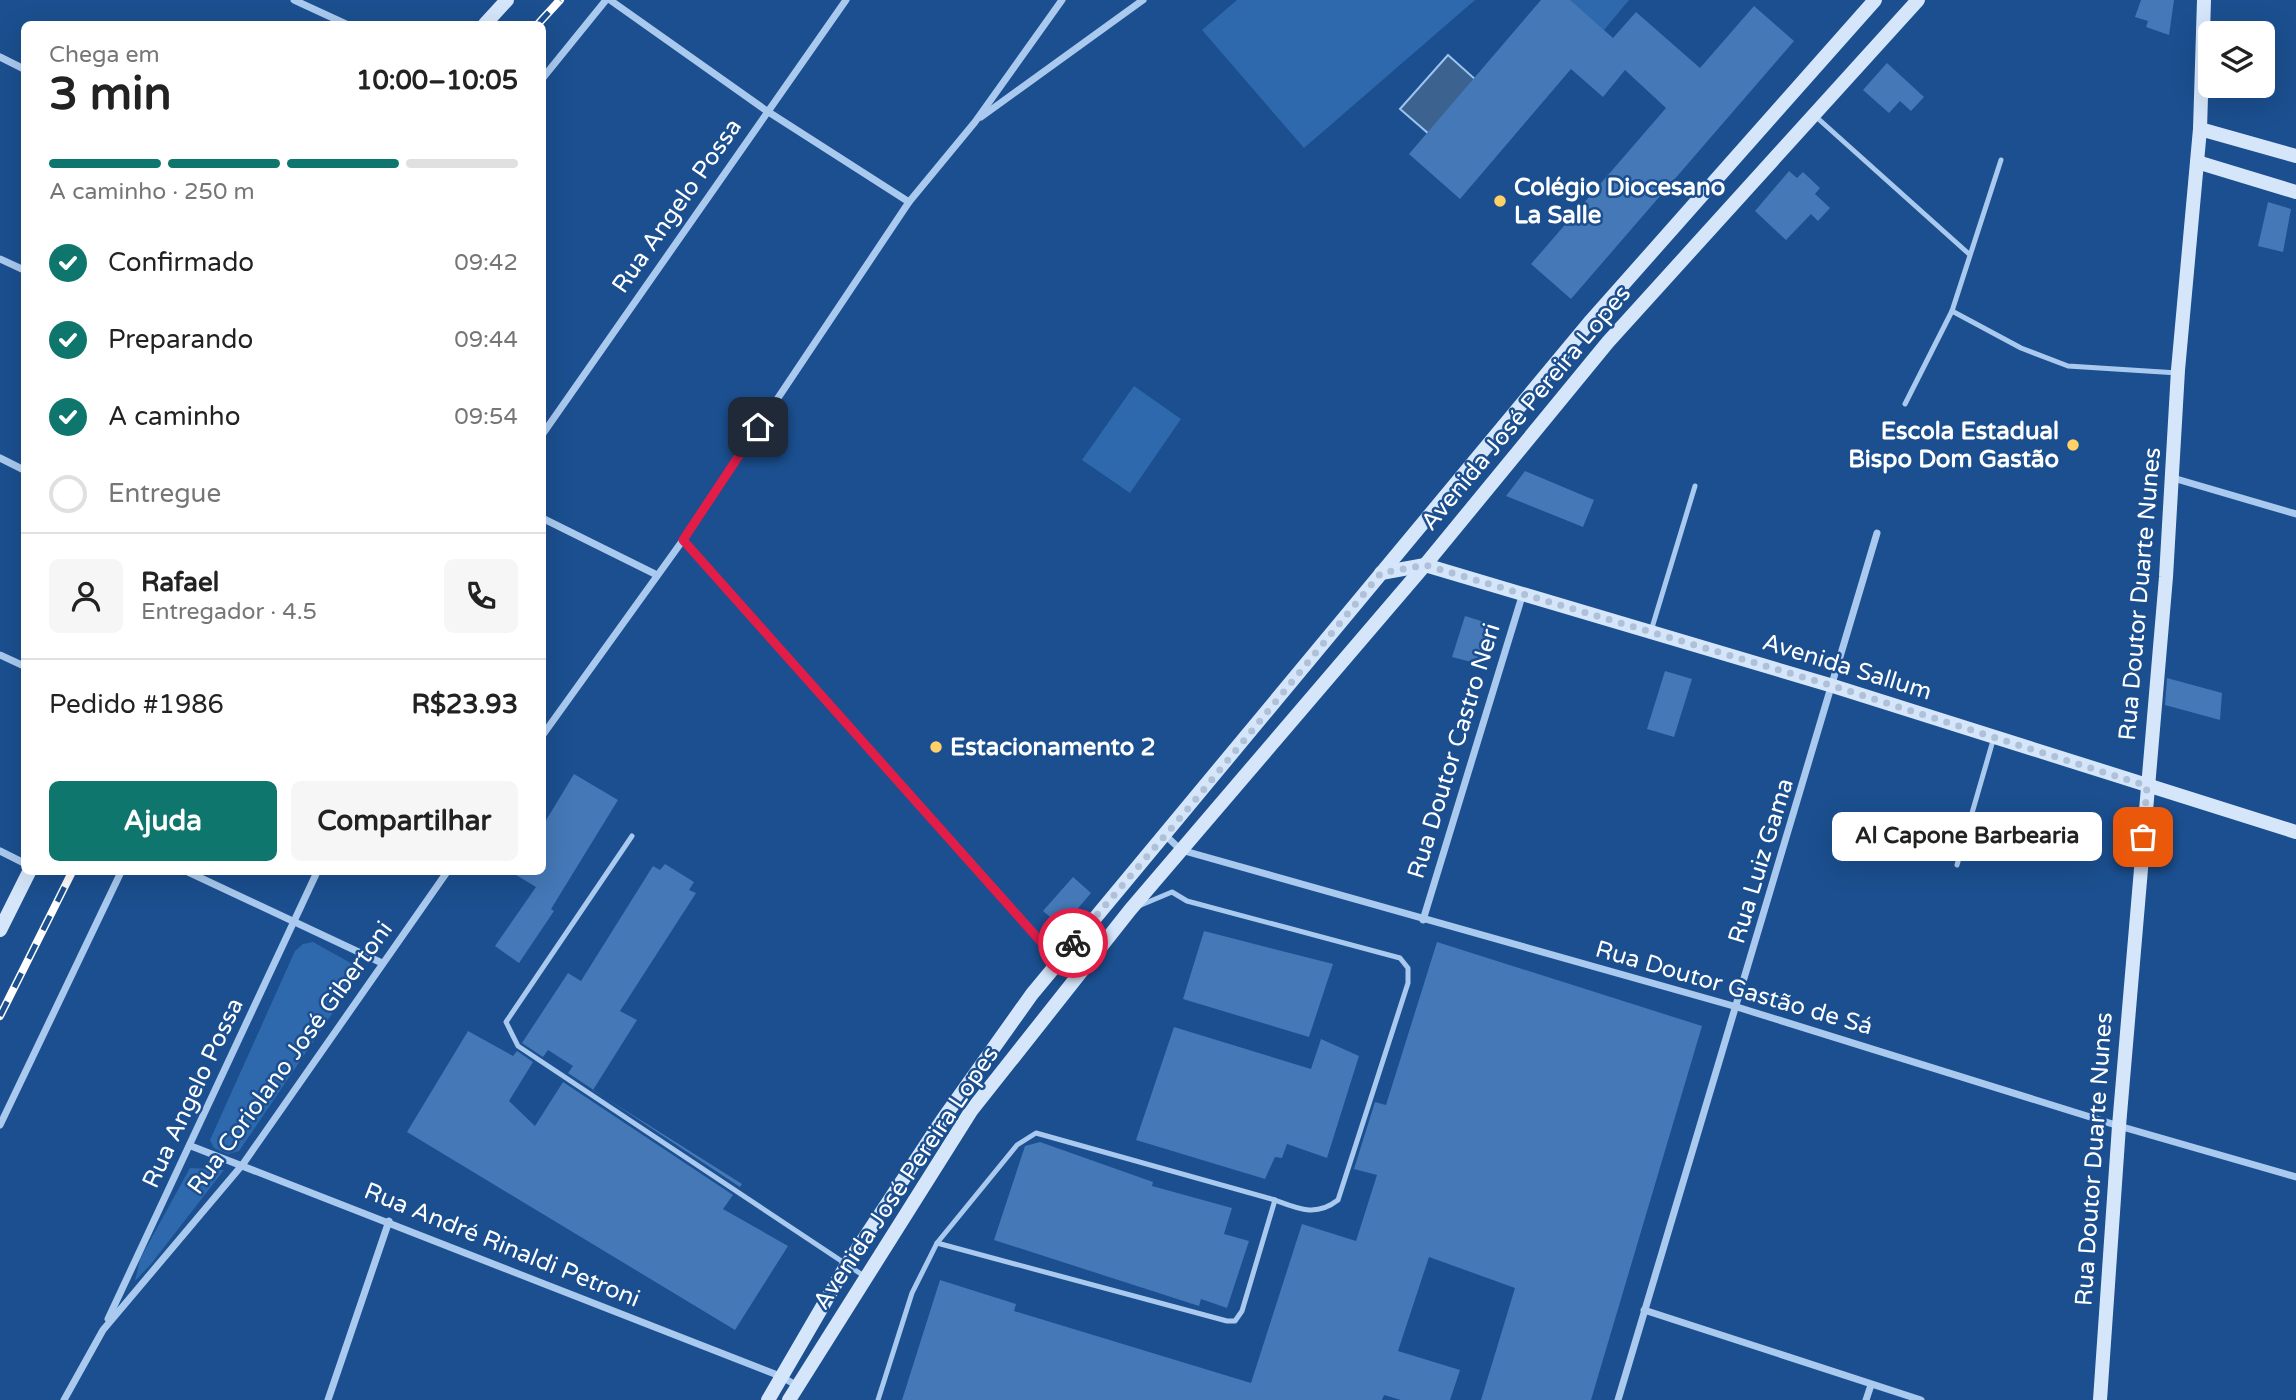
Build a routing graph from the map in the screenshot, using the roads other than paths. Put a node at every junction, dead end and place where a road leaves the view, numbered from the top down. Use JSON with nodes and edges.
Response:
{"nodes":[{"id":1,"x":294,"y":0,"type":"edge"},
{"id":2,"x":507,"y":0,"type":"edge"},
{"id":3,"x":608,"y":0,"type":"edge"},
{"id":4,"x":846,"y":0,"type":"edge"},
{"id":5,"x":1062,"y":0,"type":"edge"},
{"id":6,"x":1143,"y":0,"type":"edge"},
{"id":7,"x":1875,"y":0,"type":"edge"},
{"id":8,"x":1918,"y":0,"type":"edge"},
{"id":9,"x":2204,"y":0,"type":"edge"},
{"id":10,"x":340,"y":21,"type":"edge"},
{"id":11,"x":488,"y":21,"type":"edge"},
{"id":12,"x":0,"y":57,"type":"edge"},
{"id":13,"x":21,"y":68,"type":"edge"},
{"id":14,"x":546,"y":74,"type":"edge"},
{"id":15,"x":766,"y":111,"type":"junction"},
{"id":16,"x":1814,"y":115,"type":"junction"},
{"id":17,"x":975,"y":122,"type":"junction"},
{"id":18,"x":2200,"y":129,"type":"junction"},
{"id":19,"x":2296,"y":156,"type":"edge"},
{"id":20,"x":2001,"y":160,"type":"dead end"},
{"id":21,"x":2197,"y":162,"type":"junction"},
{"id":22,"x":2296,"y":192,"type":"edge"},
{"id":23,"x":909,"y":202,"type":"junction"},
{"id":24,"x":1969,"y":254,"type":"junction"},
{"id":25,"x":0,"y":259,"type":"edge"},
{"id":26,"x":21,"y":269,"type":"edge"},
{"id":27,"x":1952,"y":311,"type":"junction"},
{"id":28,"x":1589,"y":323,"type":"junction"},
{"id":29,"x":1608,"y":342,"type":"junction"},
{"id":30,"x":2178,"y":373,"type":"junction"},
{"id":31,"x":1905,"y":404,"type":"dead end"},
{"id":32,"x":546,"y":429,"type":"edge"},
{"id":33,"x":0,"y":458,"type":"edge"},
{"id":34,"x":21,"y":468,"type":"edge"},
{"id":35,"x":2173,"y":478,"type":"junction"},
{"id":36,"x":1695,"y":486,"type":"dead end"},
{"id":37,"x":2296,"y":514,"type":"edge"},
{"id":38,"x":546,"y":520,"type":"edge"},
{"id":39,"x":1877,"y":533,"type":"dead end"},
{"id":40,"x":683,"y":540,"type":"junction"},
{"id":41,"x":1425,"y":565,"type":"junction"},
{"id":42,"x":1381,"y":573,"type":"junction"},
{"id":43,"x":657,"y":575,"type":"junction"},
{"id":44,"x":1523,"y":593,"type":"junction"},
{"id":45,"x":1651,"y":631,"type":"junction"},
{"id":46,"x":0,"y":655,"type":"edge"},
{"id":47,"x":21,"y":665,"type":"edge"},
{"id":48,"x":1833,"y":686,"type":"junction"},
{"id":49,"x":546,"y":730,"type":"edge"},
{"id":50,"x":1994,"y":736,"type":"junction"},
{"id":51,"x":2147,"y":786,"type":"junction"},
{"id":52,"x":2296,"y":832,"type":"edge"},
{"id":53,"x":1165,"y":835,"type":"junction"},
{"id":54,"x":632,"y":836,"type":"dead end"},
{"id":55,"x":1181,"y":850,"type":"junction"},
{"id":56,"x":0,"y":851,"type":"edge"},
{"id":57,"x":21,"y":862,"type":"edge"},
{"id":58,"x":1957,"y":865,"type":"dead end"},
{"id":59,"x":28,"y":875,"type":"edge"},
{"id":60,"x":120,"y":875,"type":"edge"},
{"id":61,"x":195,"y":875,"type":"edge"},
{"id":62,"x":316,"y":875,"type":"edge"},
{"id":63,"x":445,"y":875,"type":"edge"},
{"id":64,"x":1111,"y":896,"type":"junction"},
{"id":65,"x":1129,"y":910,"type":"junction"},
{"id":66,"x":294,"y":919,"type":"junction"},
{"id":67,"x":1423,"y":920,"type":"junction"},
{"id":68,"x":0,"y":930,"type":"edge"},
{"id":69,"x":1058,"y":961,"type":"junction"},
{"id":70,"x":382,"y":963,"type":"junction"},
{"id":71,"x":1074,"y":978,"type":"junction"},
{"id":72,"x":1737,"y":1007,"type":"junction"},
{"id":73,"x":0,"y":1125,"type":"edge"},
{"id":74,"x":2119,"y":1126,"type":"junction"},
{"id":75,"x":191,"y":1146,"type":"junction"},
{"id":76,"x":243,"y":1164,"type":"junction"},
{"id":77,"x":2296,"y":1177,"type":"edge"},
{"id":78,"x":1275,"y":1200,"type":"junction"},
{"id":79,"x":389,"y":1221,"type":"junction"},
{"id":80,"x":937,"y":1243,"type":"junction"},
{"id":81,"x":846,"y":1266,"type":"junction"},
{"id":82,"x":864,"y":1276,"type":"junction"},
{"id":83,"x":1644,"y":1310,"type":"junction"},
{"id":84,"x":103,"y":1329,"type":"junction"},
{"id":85,"x":780,"y":1376,"type":"junction"},
{"id":86,"x":796,"y":1385,"type":"junction"},
{"id":87,"x":1871,"y":1385,"type":"junction"},
{"id":88,"x":64,"y":1400,"type":"edge"},
{"id":89,"x":328,"y":1400,"type":"edge"},
{"id":90,"x":768,"y":1400,"type":"edge"},
{"id":91,"x":789,"y":1400,"type":"edge"},
{"id":92,"x":878,"y":1400,"type":"edge"},
{"id":93,"x":1618,"y":1400,"type":"edge"},
{"id":94,"x":1866,"y":1400,"type":"edge"},
{"id":95,"x":1921,"y":1400,"type":"edge"},
{"id":96,"x":2101,"y":1400,"type":"edge"}],
"edges":[{"from":1,"to":10,"type":"street"},
{"from":2,"to":11,"type":"main road"},
{"from":3,"to":14,"type":"street"},
{"from":3,"to":15,"type":"street"},
{"from":4,"to":15,"type":"street","name":"Rua Angelo Possa"},
{"from":5,"to":17,"type":"street"},
{"from":6,"to":17,"type":"street"},
{"from":7,"to":28,"type":"main road","name":"Avenida José Pereira Lopes"},
{"from":8,"to":16,"type":"main road","name":"Avenida José Pereira Lopes"},
{"from":9,"to":18,"type":"main road","name":"Rua Doutor Duarte Nunes"},
{"from":12,"to":13,"type":"street"},
{"from":15,"to":23,"type":"street"},
{"from":15,"to":32,"type":"street","name":"Rua Angelo Possa"},
{"from":16,"to":24,"type":"lane"},
{"from":16,"to":29,"type":"main road","name":"Avenida José Pereira Lopes"},
{"from":17,"to":23,"type":"street"},
{"from":18,"to":19,"type":"main road"},
{"from":18,"to":21,"type":"main road","name":"Rua Doutor Duarte Nunes"},
{"from":20,"to":24,"type":"lane"},
{"from":21,"to":22,"type":"main road"},
{"from":21,"to":30,"type":"main road","name":"Rua Doutor Duarte Nunes"},
{"from":23,"to":40,"type":"street"},
{"from":24,"to":27,"type":"lane"},
{"from":25,"to":26,"type":"street"},
{"from":27,"to":30,"type":"lane"},
{"from":27,"to":31,"type":"lane"},
{"from":28,"to":29,"type":"main road"},
{"from":28,"to":42,"type":"main road","name":"Avenida José Pereira Lopes"},
{"from":29,"to":41,"type":"main road","name":"Avenida José Pereira Lopes"},
{"from":30,"to":35,"type":"main road","name":"Rua Doutor Duarte Nunes"},
{"from":33,"to":34,"type":"street"},
{"from":35,"to":37,"type":"street"},
{"from":35,"to":51,"type":"main road","name":"Rua Doutor Duarte Nunes"},
{"from":36,"to":45,"type":"lane"},
{"from":38,"to":43,"type":"street"},
{"from":39,"to":48,"type":"street","name":"Rua Luiz Gama"},
{"from":40,"to":43,"type":"street"},
{"from":40,"to":69,"type":"street"},
{"from":41,"to":42,"type":"main road","name":"Avenida Sallum"},
{"from":41,"to":44,"type":"main road","name":"Avenida Sallum"},
{"from":41,"to":55,"type":"main road","name":"Avenida José Pereira Lopes"},
{"from":42,"to":53,"type":"main road","name":"Avenida José Pereira Lopes"},
{"from":43,"to":49,"type":"street"},
{"from":44,"to":45,"type":"main road","name":"Avenida Sallum"},
{"from":44,"to":67,"type":"street","name":"Rua Doutor Castro Neri"},
{"from":45,"to":48,"type":"main road","name":"Avenida Sallum"},
{"from":46,"to":47,"type":"street"},
{"from":48,"to":50,"type":"main road","name":"Avenida Sallum"},
{"from":48,"to":72,"type":"street","name":"Rua Luiz Gama"},
{"from":50,"to":51,"type":"main road","name":"Avenida Sallum"},
{"from":50,"to":58,"type":"lane"},
{"from":51,"to":52,"type":"main road","name":"Avenida Sallum"},
{"from":51,"to":74,"type":"main road","name":"Rua Doutor Duarte Nunes"},
{"from":53,"to":55,"type":"street","name":"Rua Doutor Gastão de Sá"},
{"from":53,"to":64,"type":"main road","name":"Avenida José Pereira Lopes"},
{"from":54,"to":81,"type":"lane"},
{"from":55,"to":65,"type":"main road","name":"Avenida José Pereira Lopes"},
{"from":55,"to":67,"type":"street","name":"Rua Doutor Gastão de Sá"},
{"from":56,"to":57,"type":"street"},
{"from":59,"to":68,"type":"main road"},
{"from":60,"to":73,"type":"street"},
{"from":61,"to":66,"type":"street"},
{"from":62,"to":66,"type":"street","name":"Rua Angelo Possa"},
{"from":63,"to":70,"type":"street","name":"Rua Coriolano José Gibertoni"},
{"from":64,"to":65,"type":"lane"},
{"from":64,"to":69,"type":"main road","name":"Avenida José Pereira Lopes"},
{"from":65,"to":71,"type":"main road","name":"Avenida José Pereira Lopes"},
{"from":65,"to":78,"type":"lane"},
{"from":66,"to":70,"type":"street"},
{"from":66,"to":75,"type":"street","name":"Rua Angelo Possa"},
{"from":67,"to":72,"type":"street","name":"Rua Doutor Gastão de Sá"},
{"from":69,"to":71,"type":"street"},
{"from":69,"to":81,"type":"main road","name":"Avenida José Pereira Lopes"},
{"from":70,"to":76,"type":"street","name":"Rua Coriolano José Gibertoni"},
{"from":71,"to":82,"type":"main road","name":"Avenida José Pereira Lopes"},
{"from":72,"to":74,"type":"street","name":"Rua Doutor Gastão de Sá"},
{"from":72,"to":83,"type":"street","name":"Rua Luiz Gama"},
{"from":74,"to":77,"type":"street","name":"Rua Doutor Gastão de Sá"},
{"from":74,"to":96,"type":"main road","name":"Rua Doutor Duarte Nunes"},
{"from":75,"to":76,"type":"street","name":"Rua André Rinaldi Petroni"},
{"from":75,"to":84,"type":"street","name":"Rua Angelo Possa"},
{"from":76,"to":79,"type":"street","name":"Rua André Rinaldi Petroni"},
{"from":76,"to":84,"type":"street","name":"Rua Coriolano José Gibertoni"},
{"from":78,"to":80,"type":"lane"},
{"from":78,"to":80,"type":"lane"},
{"from":79,"to":85,"type":"street","name":"Rua André Rinaldi Petroni"},
{"from":79,"to":89,"type":"street"},
{"from":80,"to":92,"type":"lane"},
{"from":81,"to":82,"type":"lane"},
{"from":81,"to":85,"type":"main road","name":"Avenida José Pereira Lopes"},
{"from":82,"to":86,"type":"main road","name":"Avenida José Pereira Lopes"},
{"from":83,"to":87,"type":"street"},
{"from":83,"to":93,"type":"street","name":"Rua Luiz Gama"},
{"from":84,"to":88,"type":"street","name":"Rua Coriolano José Gibertoni"},
{"from":85,"to":86,"type":"street","name":"Rua André Rinaldi Petroni"},
{"from":85,"to":90,"type":"main road","name":"Avenida José Pereira Lopes"},
{"from":86,"to":91,"type":"main road","name":"Avenida José Pereira Lopes"},
{"from":87,"to":94,"type":"street"},
{"from":87,"to":95,"type":"street"}]}
